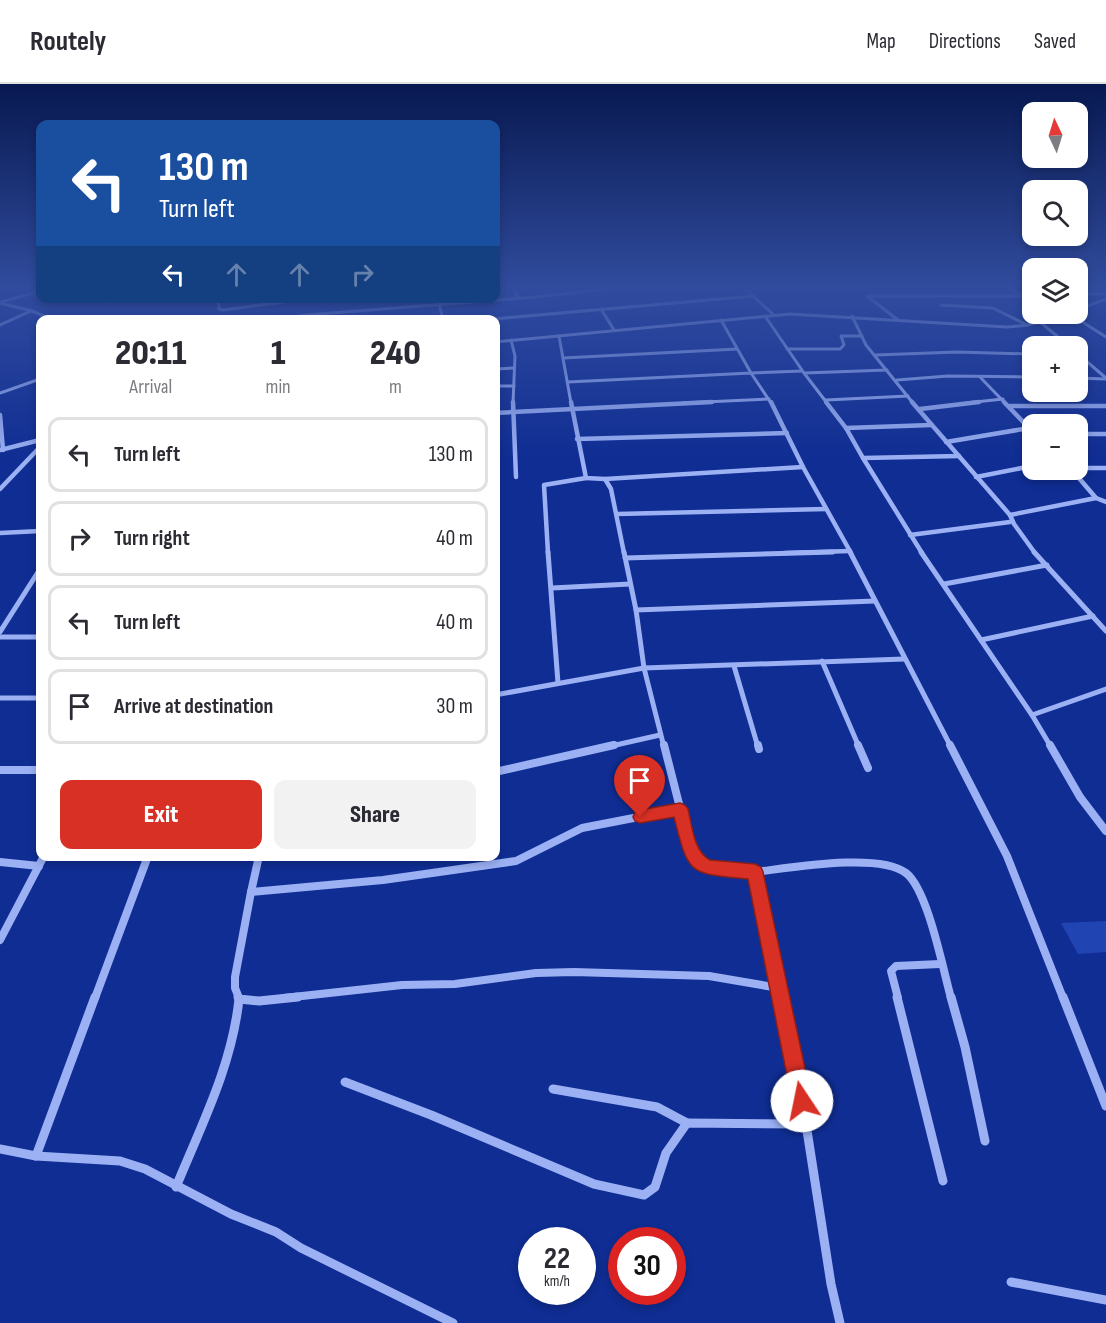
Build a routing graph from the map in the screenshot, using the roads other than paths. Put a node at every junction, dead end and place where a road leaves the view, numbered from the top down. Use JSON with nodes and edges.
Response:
{"nodes":[{"id":1,"x":512,"y":345,"type":"edge"},
{"id":2,"x":561,"y":345,"type":"edge"},
{"id":3,"x":734,"y":345,"type":"edge"},
{"id":4,"x":784,"y":345,"type":"edge"},
{"id":5,"x":844,"y":345,"type":"edge"},
{"id":6,"x":868,"y":345,"type":"edge"},
{"id":7,"x":736,"y":349,"type":"junction"},
{"id":8,"x":787,"y":349,"type":"junction"},
{"id":9,"x":1022,"y":354,"type":"edge"},
{"id":10,"x":875,"y":355,"type":"junction"},
{"id":11,"x":563,"y":357,"type":"junction"},
{"id":12,"x":1088,"y":363,"type":"edge"},
{"id":13,"x":514,"y":368,"type":"junction"},
{"id":14,"x":500,"y":369,"type":"edge"},
{"id":15,"x":887,"y":370,"type":"junction"},
{"id":16,"x":803,"y":372,"type":"junction"},
{"id":17,"x":751,"y":373,"type":"junction"},
{"id":18,"x":980,"y":377,"type":"junction"},
{"id":19,"x":1022,"y":377,"type":"edge"},
{"id":20,"x":1088,"y":378,"type":"edge"},
{"id":21,"x":1106,"y":378,"type":"edge"},
{"id":22,"x":36,"y":380,"type":"edge"},
{"id":23,"x":897,"y":380,"type":"junction"},
{"id":24,"x":567,"y":382,"type":"junction"},
{"id":25,"x":500,"y":386,"type":"edge"},
{"id":26,"x":514,"y":386,"type":"junction"},
{"id":27,"x":0,"y":393,"type":"edge"},
{"id":28,"x":908,"y":396,"type":"junction"},
{"id":29,"x":769,"y":399,"type":"junction"},
{"id":30,"x":1003,"y":399,"type":"junction"},
{"id":31,"x":825,"y":400,"type":"junction"},
{"id":32,"x":1010,"y":406,"type":"junction"},
{"id":33,"x":1106,"y":406,"type":"edge"},
{"id":34,"x":573,"y":408,"type":"junction"},
{"id":35,"x":920,"y":409,"type":"junction"},
{"id":36,"x":513,"y":412,"type":"junction"},
{"id":37,"x":500,"y":413,"type":"edge"},
{"id":38,"x":0,"y":415,"type":"edge"},
{"id":39,"x":1022,"y":420,"type":"edge"},
{"id":40,"x":931,"y":425,"type":"junction"},
{"id":41,"x":846,"y":428,"type":"junction"},
{"id":42,"x":1022,"y":430,"type":"edge"},
{"id":43,"x":787,"y":433,"type":"junction"},
{"id":44,"x":1088,"y":434,"type":"edge"},
{"id":45,"x":1106,"y":434,"type":"edge"},
{"id":46,"x":577,"y":439,"type":"junction"},
{"id":47,"x":36,"y":441,"type":"edge"},
{"id":48,"x":945,"y":442,"type":"junction"},
{"id":49,"x":2,"y":450,"type":"edge"},
{"id":50,"x":36,"y":451,"type":"edge"},
{"id":51,"x":959,"y":456,"type":"junction"},
{"id":52,"x":863,"y":458,"type":"junction"},
{"id":53,"x":803,"y":467,"type":"junction"},
{"id":54,"x":1022,"y":468,"type":"edge"},
{"id":55,"x":1088,"y":468,"type":"edge"},
{"id":56,"x":1106,"y":468,"type":"edge"},
{"id":57,"x":516,"y":477,"type":"dead end"},
{"id":58,"x":976,"y":477,"type":"junction"},
{"id":59,"x":586,"y":478,"type":"junction"},
{"id":60,"x":605,"y":479,"type":"junction"},
{"id":61,"x":1081,"y":480,"type":"edge"},
{"id":62,"x":0,"y":489,"type":"edge"},
{"id":63,"x":1096,"y":498,"type":"junction"},
{"id":64,"x":1106,"y":502,"type":"edge"},
{"id":65,"x":826,"y":509,"type":"junction"},
{"id":66,"x":617,"y":514,"type":"junction"},
{"id":67,"x":1010,"y":515,"type":"junction"},
{"id":68,"x":1010,"y":522,"type":"junction"},
{"id":69,"x":36,"y":531,"type":"edge"},
{"id":70,"x":0,"y":533,"type":"edge"},
{"id":71,"x":910,"y":535,"type":"junction"},
{"id":72,"x":850,"y":551,"type":"junction"},
{"id":73,"x":625,"y":558,"type":"junction"},
{"id":74,"x":1047,"y":565,"type":"junction"},
{"id":75,"x":36,"y":576,"type":"edge"},
{"id":76,"x":630,"y":584,"type":"junction"},
{"id":77,"x":944,"y":584,"type":"junction"},
{"id":78,"x":552,"y":588,"type":"junction"},
{"id":79,"x":875,"y":601,"type":"junction"},
{"id":80,"x":636,"y":610,"type":"junction"},
{"id":81,"x":1093,"y":616,"type":"junction"},
{"id":82,"x":1106,"y":631,"type":"edge"},
{"id":83,"x":0,"y":632,"type":"edge"},
{"id":84,"x":0,"y":637,"type":"edge"},
{"id":85,"x":36,"y":637,"type":"edge"},
{"id":86,"x":981,"y":640,"type":"junction"},
{"id":87,"x":904,"y":658,"type":"junction"},
{"id":88,"x":822,"y":662,"type":"junction"},
{"id":89,"x":734,"y":666,"type":"junction"},
{"id":90,"x":644,"y":668,"type":"junction"},
{"id":91,"x":558,"y":683,"type":"junction"},
{"id":92,"x":1106,"y":689,"type":"edge"},
{"id":93,"x":500,"y":694,"type":"edge"},
{"id":94,"x":0,"y":698,"type":"edge"},
{"id":95,"x":36,"y":698,"type":"edge"},
{"id":96,"x":1032,"y":715,"type":"junction"},
{"id":97,"x":660,"y":735,"type":"junction"},
{"id":98,"x":759,"y":748,"type":"dead end"},
{"id":99,"x":868,"y":768,"type":"dead end"},
{"id":100,"x":0,"y":770,"type":"edge"},
{"id":101,"x":36,"y":770,"type":"edge"},
{"id":102,"x":500,"y":771,"type":"edge"},
{"id":103,"x":680,"y":809,"type":"junction"},
{"id":104,"x":1106,"y":831,"type":"edge"},
{"id":105,"x":42,"y":861,"type":"edge"},
{"id":106,"x":146,"y":861,"type":"edge"},
{"id":107,"x":258,"y":861,"type":"edge"},
{"id":108,"x":0,"y":862,"type":"edge"},
{"id":109,"x":39,"y":866,"type":"junction"},
{"id":110,"x":755,"y":872,"type":"junction"},
{"id":111,"x":251,"y":891,"type":"junction"},
{"id":112,"x":0,"y":940,"type":"edge"},
{"id":113,"x":940,"y":964,"type":"junction"},
{"id":114,"x":779,"y":988,"type":"junction"},
{"id":115,"x":239,"y":999,"type":"junction"},
{"id":116,"x":345,"y":1082,"type":"dead end"},
{"id":117,"x":553,"y":1089,"type":"dead end"},
{"id":118,"x":1106,"y":1106,"type":"edge"},
{"id":119,"x":687,"y":1123,"type":"junction"},
{"id":120,"x":806,"y":1124,"type":"junction"},
{"id":121,"x":985,"y":1141,"type":"dead end"},
{"id":122,"x":0,"y":1149,"type":"edge"},
{"id":123,"x":36,"y":1156,"type":"junction"},
{"id":124,"x":943,"y":1181,"type":"dead end"},
{"id":125,"x":176,"y":1187,"type":"junction"},
{"id":126,"x":1011,"y":1282,"type":"dead end"},
{"id":127,"x":1106,"y":1300,"type":"edge"},
{"id":128,"x":453,"y":1323,"type":"edge"},
{"id":129,"x":840,"y":1323,"type":"edge"}],
"edges":[{"from":1,"to":13,"type":"street"},
{"from":2,"to":11,"type":"street"},
{"from":3,"to":7,"type":"street"},
{"from":4,"to":8,"type":"street"},
{"from":5,"to":8,"type":"street"},
{"from":6,"to":10,"type":"street"},
{"from":7,"to":11,"type":"street"},
{"from":7,"to":17,"type":"street"},
{"from":8,"to":16,"type":"street"},
{"from":9,"to":10,"type":"street"},
{"from":10,"to":15,"type":"street"},
{"from":11,"to":24,"type":"street"},
{"from":12,"to":21,"type":"street"},
{"from":13,"to":14,"type":"street"},
{"from":13,"to":26,"type":"street"},
{"from":15,"to":16,"type":"street"},
{"from":15,"to":23,"type":"street"},
{"from":16,"to":17,"type":"street"},
{"from":16,"to":31,"type":"street"},
{"from":17,"to":24,"type":"street"},
{"from":17,"to":29,"type":"street"},
{"from":18,"to":19,"type":"street"},
{"from":18,"to":23,"type":"street"},
{"from":18,"to":30,"type":"street"},
{"from":20,"to":21,"type":"street"},
{"from":22,"to":27,"type":"street"},
{"from":23,"to":28,"type":"street"},
{"from":24,"to":34,"type":"street"},
{"from":25,"to":26,"type":"street"},
{"from":26,"to":36,"type":"street"},
{"from":28,"to":31,"type":"street"},
{"from":28,"to":35,"type":"street"},
{"from":29,"to":34,"type":"street"},
{"from":29,"to":43,"type":"street"},
{"from":30,"to":32,"type":"street"},
{"from":30,"to":35,"type":"street"},
{"from":31,"to":41,"type":"street"},
{"from":32,"to":33,"type":"street"},
{"from":32,"to":39,"type":"street"},
{"from":34,"to":36,"type":"street"},
{"from":34,"to":46,"type":"street"},
{"from":35,"to":40,"type":"street"},
{"from":36,"to":37,"type":"street"},
{"from":36,"to":57,"type":"street"},
{"from":38,"to":49,"type":"street"},
{"from":40,"to":41,"type":"street"},
{"from":40,"to":48,"type":"street"},
{"from":41,"to":52,"type":"street"},
{"from":42,"to":48,"type":"street"},
{"from":43,"to":46,"type":"street"},
{"from":43,"to":53,"type":"street"},
{"from":44,"to":45,"type":"street"},
{"from":46,"to":59,"type":"street"},
{"from":47,"to":49,"type":"street"},
{"from":48,"to":51,"type":"street"},
{"from":50,"to":62,"type":"street"},
{"from":51,"to":52,"type":"street"},
{"from":51,"to":58,"type":"street"},
{"from":52,"to":71,"type":"street"},
{"from":53,"to":60,"type":"street"},
{"from":53,"to":65,"type":"street"},
{"from":54,"to":58,"type":"street"},
{"from":55,"to":56,"type":"street"},
{"from":58,"to":67,"type":"street"},
{"from":59,"to":60,"type":"street"},
{"from":59,"to":78,"type":"street"},
{"from":60,"to":66,"type":"street"},
{"from":61,"to":63,"type":"street"},
{"from":63,"to":64,"type":"street"},
{"from":63,"to":67,"type":"street"},
{"from":65,"to":66,"type":"street"},
{"from":65,"to":72,"type":"street"},
{"from":66,"to":73,"type":"street"},
{"from":67,"to":68,"type":"street"},
{"from":68,"to":71,"type":"street"},
{"from":68,"to":74,"type":"street"},
{"from":69,"to":70,"type":"street"},
{"from":71,"to":77,"type":"street"},
{"from":72,"to":73,"type":"street"},
{"from":72,"to":79,"type":"street"},
{"from":73,"to":76,"type":"street"},
{"from":74,"to":77,"type":"street"},
{"from":74,"to":81,"type":"street"},
{"from":75,"to":83,"type":"street"},
{"from":76,"to":78,"type":"street"},
{"from":76,"to":80,"type":"street"},
{"from":77,"to":86,"type":"street"},
{"from":78,"to":91,"type":"street"},
{"from":79,"to":80,"type":"street"},
{"from":79,"to":87,"type":"street"},
{"from":80,"to":90,"type":"street"},
{"from":81,"to":82,"type":"street"},
{"from":81,"to":86,"type":"street"},
{"from":84,"to":85,"type":"street"},
{"from":86,"to":96,"type":"street"},
{"from":87,"to":88,"type":"street"},
{"from":87,"to":118,"type":"street"},
{"from":88,"to":89,"type":"street"},
{"from":88,"to":99,"type":"street"},
{"from":89,"to":90,"type":"street"},
{"from":89,"to":98,"type":"street"},
{"from":90,"to":91,"type":"street"},
{"from":90,"to":97,"type":"street"},
{"from":91,"to":93,"type":"street"},
{"from":92,"to":96,"type":"street"},
{"from":94,"to":95,"type":"street"},
{"from":96,"to":104,"type":"street"},
{"from":97,"to":102,"type":"street"},
{"from":97,"to":103,"type":"street"},
{"from":100,"to":101,"type":"street"},
{"from":103,"to":110,"type":"street"},
{"from":103,"to":111,"type":"street"},
{"from":105,"to":109,"type":"street"},
{"from":106,"to":123,"type":"street"},
{"from":107,"to":111,"type":"street"},
{"from":108,"to":109,"type":"street"},
{"from":109,"to":112,"type":"street"},
{"from":110,"to":113,"type":"street"},
{"from":110,"to":114,"type":"street"},
{"from":111,"to":115,"type":"street"},
{"from":113,"to":121,"type":"street"},
{"from":113,"to":124,"type":"street"},
{"from":114,"to":115,"type":"street"},
{"from":114,"to":120,"type":"street"},
{"from":115,"to":125,"type":"street"},
{"from":116,"to":119,"type":"street"},
{"from":117,"to":119,"type":"street"},
{"from":119,"to":120,"type":"street"},
{"from":120,"to":129,"type":"street"},
{"from":122,"to":123,"type":"street"},
{"from":123,"to":125,"type":"street"},
{"from":125,"to":128,"type":"street"},
{"from":126,"to":127,"type":"street"}]}
